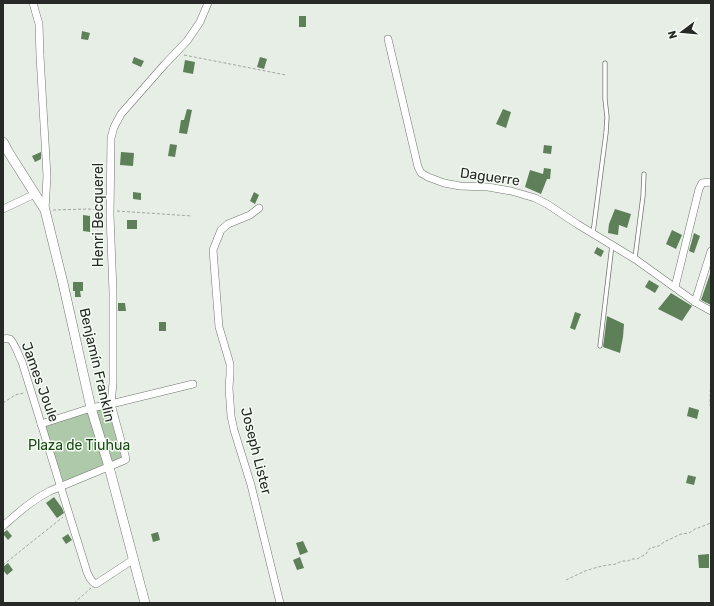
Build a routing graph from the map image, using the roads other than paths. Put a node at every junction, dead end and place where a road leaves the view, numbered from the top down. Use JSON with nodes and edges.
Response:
{"nodes":[{"id":1,"x":33,"y":3,"type":"edge"},
{"id":2,"x":208,"y":3,"type":"edge"},
{"id":3,"x":388,"y":39,"type":"dead end"},
{"id":4,"x":605,"y":63,"type":"dead end"},
{"id":5,"x":3,"y":142,"type":"edge"},
{"id":6,"x":644,"y":174,"type":"dead end"},
{"id":7,"x":711,"y":184,"type":"edge"},
{"id":8,"x":35,"y":194,"type":"junction"},
{"id":9,"x":259,"y":208,"type":"dead end"},
{"id":10,"x":3,"y":210,"type":"edge"},
{"id":11,"x":45,"y":210,"type":"junction"},
{"id":12,"x":593,"y":233,"type":"junction"},
{"id":13,"x":612,"y":245,"type":"junction"},
{"id":14,"x":711,"y":251,"type":"edge"},
{"id":15,"x":635,"y":259,"type":"junction"},
{"id":16,"x":675,"y":287,"type":"junction"},
{"id":17,"x":695,"y":302,"type":"junction"},
{"id":18,"x":711,"y":311,"type":"edge"},
{"id":19,"x":3,"y":339,"type":"edge"},
{"id":20,"x":600,"y":346,"type":"dead end"},
{"id":21,"x":193,"y":384,"type":"dead end"},
{"id":22,"x":111,"y":404,"type":"junction"},
{"id":23,"x":91,"y":408,"type":"junction"},
{"id":24,"x":41,"y":424,"type":"junction"},
{"id":25,"x":109,"y":467,"type":"junction"},
{"id":26,"x":60,"y":487,"type":"junction"},
{"id":27,"x":3,"y":526,"type":"edge"},
{"id":28,"x":134,"y":559,"type":"junction"},
{"id":29,"x":145,"y":603,"type":"edge"},
{"id":30,"x":280,"y":603,"type":"edge"}],
"edges":[{"from":1,"to":11,"type":"street"},
{"from":2,"to":22,"type":"street","name":"Henri Becquerel"},
{"from":3,"to":12,"type":"street","name":"Daguerre"},
{"from":4,"to":12,"type":"lane"},
{"from":5,"to":8,"type":"street","name":"Benjamín Franklin"},
{"from":6,"to":15,"type":"lane"},
{"from":7,"to":16,"type":"street"},
{"from":8,"to":10,"type":"street"},
{"from":8,"to":11,"type":"street","name":"Benjamín Franklin"},
{"from":9,"to":30,"type":"street","name":"Joseph Lister"},
{"from":11,"to":23,"type":"street","name":"Benjamín Franklin"},
{"from":12,"to":13,"type":"street","name":"Daguerre"},
{"from":13,"to":15,"type":"street","name":"Daguerre"},
{"from":13,"to":20,"type":"lane"},
{"from":14,"to":17,"type":"street"},
{"from":15,"to":16,"type":"street","name":"Daguerre"},
{"from":16,"to":17,"type":"street","name":"Daguerre"},
{"from":17,"to":18,"type":"street","name":"Daguerre"},
{"from":19,"to":24,"type":"street","name":"James Joule"},
{"from":21,"to":22,"type":"street"},
{"from":22,"to":23,"type":"street"},
{"from":22,"to":25,"type":"street","name":"Henri Becquerel"},
{"from":23,"to":24,"type":"street"},
{"from":23,"to":25,"type":"street","name":"Benjamín Franklin"},
{"from":24,"to":26,"type":"street","name":"James Joule"},
{"from":25,"to":26,"type":"street"},
{"from":25,"to":28,"type":"street","name":"Benjamín Franklin"},
{"from":26,"to":27,"type":"street"},
{"from":26,"to":28,"type":"street","name":"James Joule"},
{"from":28,"to":29,"type":"street","name":"Benjamín Franklin"}]}
